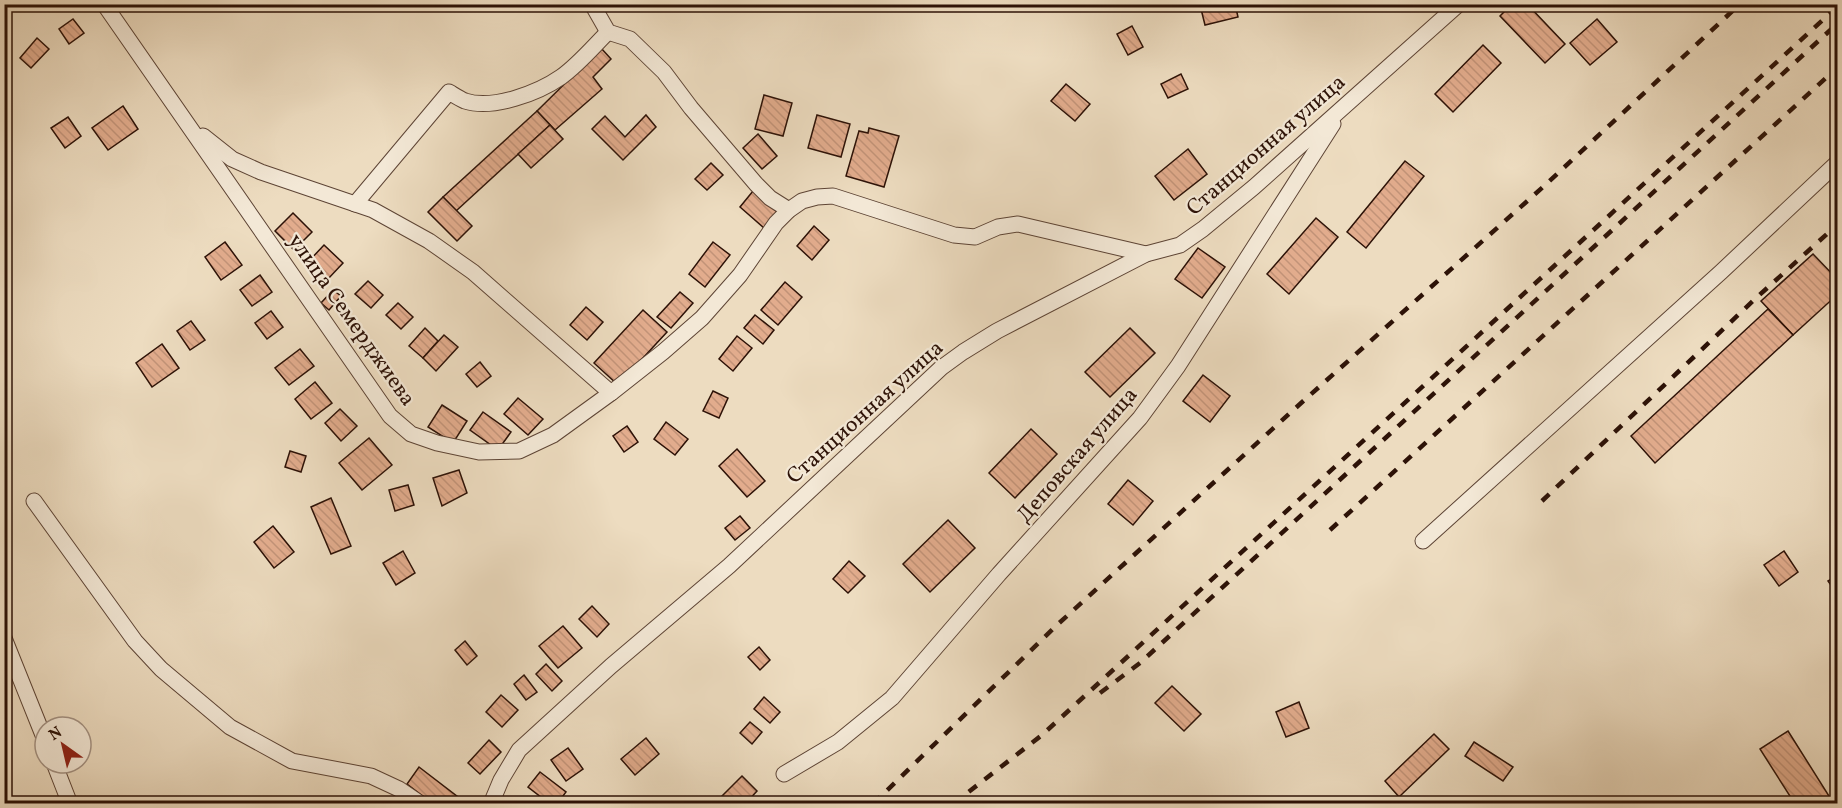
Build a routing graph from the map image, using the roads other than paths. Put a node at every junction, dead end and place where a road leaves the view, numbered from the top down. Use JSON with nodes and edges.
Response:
{"nodes":[{"id":1,"x":104,"y":4,"type":"edge"},
{"id":2,"x":591,"y":4,"type":"edge"},
{"id":3,"x":1459,"y":4,"type":"edge"},
{"id":4,"x":608,"y":32,"type":"junction"},
{"id":5,"x":174,"y":105,"type":"junction"},
{"id":6,"x":1342,"y":110,"type":"junction"},
{"id":7,"x":1838,"y":162,"type":"edge"},
{"id":8,"x":355,"y":204,"type":"junction"},
{"id":9,"x":789,"y":210,"type":"junction"},
{"id":10,"x":1146,"y":254,"type":"junction"},
{"id":11,"x":611,"y":393,"type":"junction"},
{"id":12,"x":34,"y":501,"type":"dead end"},
{"id":13,"x":1423,"y":541,"type":"dead end"},
{"id":14,"x":4,"y":638,"type":"edge"},
{"id":15,"x":35,"y":715,"type":"edge"},
{"id":16,"x":784,"y":774,"type":"dead end"},
{"id":17,"x":59,"y":775,"type":"edge"},
{"id":18,"x":70,"y":804,"type":"edge"},
{"id":19,"x":421,"y":804,"type":"edge"},
{"id":20,"x":491,"y":804,"type":"edge"}],
"edges":[{"from":1,"to":5,"type":"street","name":"улица Семерджиева"},
{"from":2,"to":4,"type":"street"},
{"from":3,"to":6,"type":"street","name":"Станционная улица"},
{"from":4,"to":8,"type":"street"},
{"from":4,"to":9,"type":"street"},
{"from":5,"to":8,"type":"street"},
{"from":5,"to":11,"type":"street","name":"улица Семерджиева"},
{"from":6,"to":10,"type":"street","name":"Станционная улица"},
{"from":6,"to":16,"type":"street","name":"Деповская улица"},
{"from":7,"to":13,"type":"street"},
{"from":8,"to":11,"type":"street"},
{"from":9,"to":10,"type":"street","name":"улица Семерджиева"},
{"from":9,"to":11,"type":"street","name":"улица Семерджиева"},
{"from":10,"to":20,"type":"street","name":"Станционная улица"},
{"from":12,"to":19,"type":"street"},
{"from":14,"to":15,"type":"street"},
{"from":17,"to":18,"type":"street"}]}
